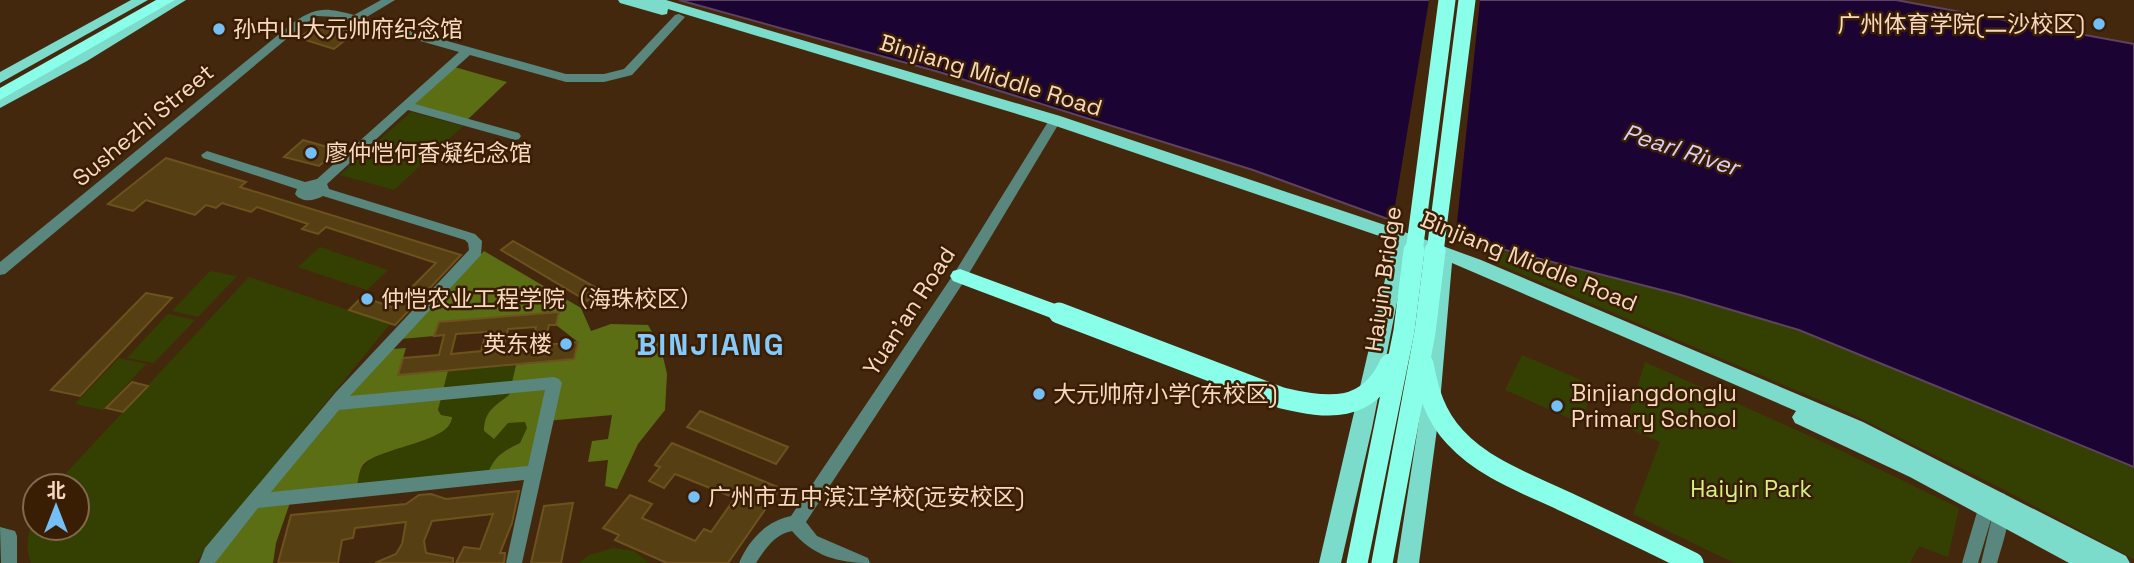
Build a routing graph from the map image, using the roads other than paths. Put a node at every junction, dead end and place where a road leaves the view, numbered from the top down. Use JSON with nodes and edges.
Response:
{"nodes":[{"id":1,"x":141,"y":0,"type":"edge"},
{"id":2,"x":155,"y":0,"type":"edge"},
{"id":3,"x":167,"y":0,"type":"edge"},
{"id":4,"x":179,"y":0,"type":"edge"},
{"id":5,"x":377,"y":0,"type":"edge"},
{"id":6,"x":389,"y":0,"type":"edge"},
{"id":7,"x":625,"y":0,"type":"edge"},
{"id":8,"x":651,"y":0,"type":"edge"},
{"id":9,"x":1447,"y":0,"type":"edge"},
{"id":10,"x":1467,"y":0,"type":"edge"},
{"id":11,"x":679,"y":16,"type":"junction"},
{"id":12,"x":356,"y":19,"type":"junction"},
{"id":13,"x":74,"y":51,"type":"junction"},
{"id":14,"x":467,"y":51,"type":"junction"},
{"id":15,"x":0,"y":78,"type":"edge"},
{"id":16,"x":0,"y":86,"type":"edge"},
{"id":17,"x":0,"y":95,"type":"edge"},
{"id":18,"x":0,"y":103,"type":"edge"},
{"id":19,"x":407,"y":106,"type":"junction"},
{"id":20,"x":1053,"y":124,"type":"junction"},
{"id":21,"x":515,"y":136,"type":"dead end"},
{"id":22,"x":207,"y":155,"type":"dead end"},
{"id":23,"x":321,"y":187,"type":"junction"},
{"id":24,"x":1399,"y":246,"type":"junction"},
{"id":25,"x":1426,"y":246,"type":"junction"},
{"id":26,"x":1444,"y":264,"type":"junction"},
{"id":27,"x":0,"y":270,"type":"edge"},
{"id":28,"x":960,"y":276,"type":"junction"},
{"id":29,"x":1414,"y":331,"type":"junction"},
{"id":30,"x":335,"y":404,"type":"junction"},
{"id":31,"x":1363,"y":428,"type":"junction"},
{"id":32,"x":1427,"y":446,"type":"junction"},
{"id":33,"x":535,"y":472,"type":"junction"},
{"id":34,"x":254,"y":501,"type":"junction"},
{"id":35,"x":1995,"y":507,"type":"junction"},
{"id":36,"x":796,"y":523,"type":"junction"},
{"id":37,"x":0,"y":534,"type":"edge"},
{"id":38,"x":9,"y":563,"type":"edge"},
{"id":39,"x":208,"y":563,"type":"edge"},
{"id":40,"x":514,"y":563,"type":"edge"},
{"id":41,"x":747,"y":563,"type":"edge"},
{"id":42,"x":862,"y":563,"type":"edge"},
{"id":43,"x":1330,"y":563,"type":"edge"},
{"id":44,"x":1357,"y":563,"type":"edge"},
{"id":45,"x":1382,"y":563,"type":"edge"},
{"id":46,"x":1408,"y":563,"type":"edge"},
{"id":47,"x":1693,"y":563,"type":"edge"},
{"id":48,"x":1970,"y":563,"type":"edge"},
{"id":49,"x":1989,"y":563,"type":"edge"},
{"id":50,"x":2089,"y":563,"type":"edge"},
{"id":51,"x":2119,"y":563,"type":"edge"}],
"edges":[{"from":1,"to":15,"type":"main road"},
{"from":2,"to":13,"type":"highway"},
{"from":3,"to":13,"type":"highway"},
{"from":4,"to":18,"type":"main road"},
{"from":5,"to":12,"type":"street"},
{"from":6,"to":12,"type":"street"},
{"from":7,"to":11,"type":"main road","name":"Binjiang Middle Road"},
{"from":8,"to":20,"type":"main road","name":"Binjiang Middle Road"},
{"from":9,"to":29,"type":"highway","name":"Haiyin Bridge","bridge":true},
{"from":10,"to":29,"type":"highway","name":"Haiyin Bridge","bridge":true},
{"from":11,"to":14,"type":"street","name":"Sushezhi Street"},
{"from":11,"to":20,"type":"main road","name":"Binjiang Middle Road"},
{"from":12,"to":14,"type":"street","name":"Sushezhi Street"},
{"from":12,"to":27,"type":"street","name":"Sushezhi Street"},
{"from":13,"to":16,"type":"highway"},
{"from":13,"to":17,"type":"highway"},
{"from":14,"to":19,"type":"street"},
{"from":19,"to":21,"type":"street"},
{"from":19,"to":23,"type":"street"},
{"from":20,"to":24,"type":"main road","name":"Binjiang Middle Road"},
{"from":20,"to":25,"type":"main road","name":"Binjiang Middle Road"},
{"from":20,"to":28,"type":"street","name":"Yuan'an Road"},
{"from":22,"to":23,"type":"street"},
{"from":23,"to":30,"type":"street"},
{"from":24,"to":25,"type":"main road"},
{"from":24,"to":26,"type":"main road","name":"Binjiang Middle Road"},
{"from":24,"to":31,"type":"main road"},
{"from":25,"to":26,"type":"main road"},
{"from":25,"to":35,"type":"main road","name":"Binjiang Middle Road"},
{"from":26,"to":32,"type":"main road"},
{"from":26,"to":35,"type":"main road","name":"Binjiang Middle Road"},
{"from":28,"to":29,"type":"highway","bridge":true},
{"from":28,"to":36,"type":"street","name":"Yuan'an Road"},
{"from":29,"to":44,"type":"highway","name":"Haiyin Bridge","bridge":true},
{"from":29,"to":45,"type":"highway","name":"Haiyin Bridge","bridge":true},
{"from":29,"to":47,"type":"highway","bridge":true},
{"from":30,"to":33,"type":"street"},
{"from":30,"to":34,"type":"street"},
{"from":31,"to":32,"type":"main road"},
{"from":31,"to":43,"type":"main road"},
{"from":32,"to":46,"type":"main road"},
{"from":33,"to":34,"type":"street"},
{"from":33,"to":40,"type":"street"},
{"from":34,"to":39,"type":"street"},
{"from":35,"to":48,"type":"street"},
{"from":35,"to":49,"type":"street"},
{"from":35,"to":50,"type":"main road","name":"Binjiang Middle Road"},
{"from":35,"to":51,"type":"main road","name":"Binjiang Middle Road"},
{"from":36,"to":41,"type":"street"},
{"from":36,"to":42,"type":"street"},
{"from":37,"to":38,"type":"street"}]}
